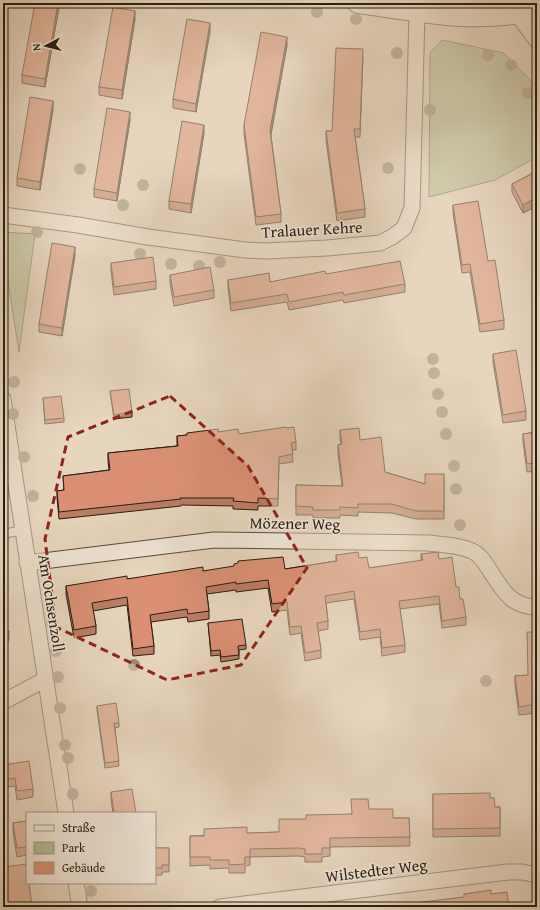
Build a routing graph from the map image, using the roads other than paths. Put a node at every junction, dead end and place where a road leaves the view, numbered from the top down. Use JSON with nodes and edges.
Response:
{"nodes":[{"id":1,"x":357,"y":3,"type":"edge"},
{"id":2,"x":384,"y":5,"type":"edge"},
{"id":3,"x":537,"y":10,"type":"edge"},
{"id":4,"x":417,"y":13,"type":"junction"},
{"id":5,"x":518,"y":15,"type":"junction"},
{"id":6,"x":537,"y":41,"type":"edge"},
{"id":7,"x":3,"y":215,"type":"edge"},
{"id":8,"x":3,"y":399,"type":"edge"},
{"id":9,"x":22,"y":530,"type":"junction"},
{"id":10,"x":3,"y":534,"type":"edge"},
{"id":11,"x":27,"y":564,"type":"junction"},
{"id":12,"x":537,"y":607,"type":"edge"},
{"id":13,"x":46,"y":678,"type":"junction"},
{"id":14,"x":3,"y":702,"type":"edge"},
{"id":15,"x":66,"y":812,"type":"edge"},
{"id":16,"x":537,"y":876,"type":"edge"},
{"id":17,"x":76,"y":884,"type":"edge"},
{"id":18,"x":80,"y":907,"type":"edge"},
{"id":19,"x":220,"y":907,"type":"edge"}],
"edges":[{"from":1,"to":2,"type":"street"},
{"from":2,"to":4,"type":"street"},
{"from":3,"to":5,"type":"street"},
{"from":4,"to":5,"type":"street"},
{"from":4,"to":7,"type":"street","name":"Tralauer Kehre"},
{"from":5,"to":6,"type":"street"},
{"from":8,"to":9,"type":"street","name":"Am Ochsenzoll"},
{"from":9,"to":10,"type":"lane"},
{"from":9,"to":11,"type":"street","name":"Am Ochsenzoll"},
{"from":11,"to":12,"type":"street","name":"Mözener Weg"},
{"from":11,"to":13,"type":"street","name":"Am Ochsenzoll"},
{"from":13,"to":14,"type":"street"},
{"from":13,"to":15,"type":"street","name":"Am Ochsenzoll"},
{"from":16,"to":19,"type":"street","name":"Wilstedter Weg"},
{"from":17,"to":18,"type":"street"}]}
